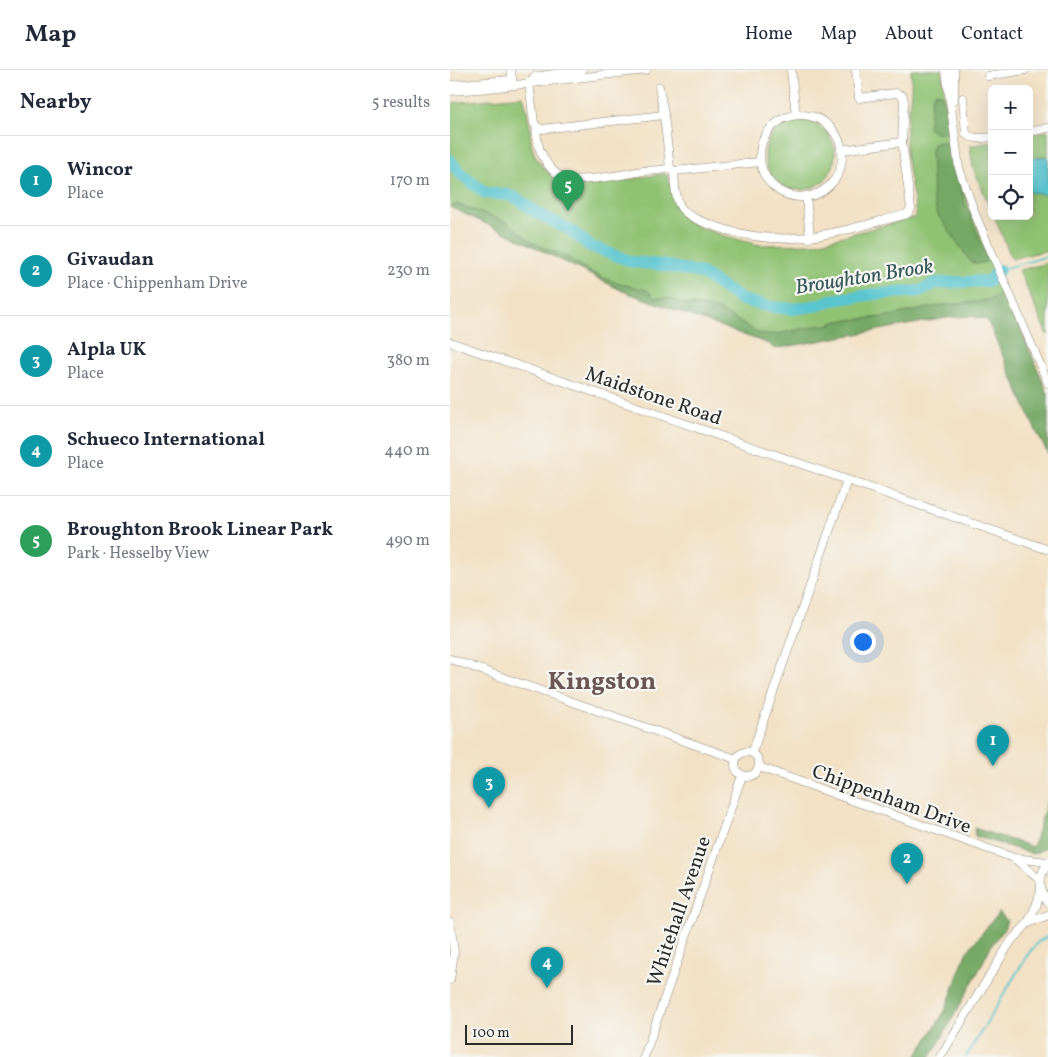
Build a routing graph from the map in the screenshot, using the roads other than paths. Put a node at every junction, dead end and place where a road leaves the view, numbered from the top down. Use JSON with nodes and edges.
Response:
{"nodes":[{"id":1,"x":511,"y":70,"type":"edge"},
{"id":2,"x":582,"y":70,"type":"edge"},
{"id":3,"x":646,"y":70,"type":"edge"},
{"id":4,"x":791,"y":70,"type":"edge"},
{"id":5,"x":856,"y":70,"type":"edge"},
{"id":6,"x":946,"y":70,"type":"edge"},
{"id":7,"x":954,"y":70,"type":"edge"},
{"id":8,"x":1025,"y":70,"type":"edge"},
{"id":9,"x":988,"y":76,"type":"dead end"},
{"id":10,"x":512,"y":82,"type":"junction"},
{"id":11,"x":529,"y":82,"type":"junction"},
{"id":12,"x":450,"y":85,"type":"edge"},
{"id":13,"x":660,"y":87,"type":"dead end"},
{"id":14,"x":450,"y":91,"type":"edge"},
{"id":15,"x":963,"y":98,"type":"dead end"},
{"id":16,"x":664,"y":115,"type":"junction"},
{"id":17,"x":796,"y":116,"type":"junction"},
{"id":18,"x":536,"y":127,"type":"junction"},
{"id":19,"x":1048,"y":128,"type":"edge"},
{"id":20,"x":953,"y":130,"type":"junction"},
{"id":21,"x":1033,"y":131,"type":"edge"},
{"id":22,"x":988,"y":137,"type":"edge"},
{"id":23,"x":902,"y":142,"type":"junction"},
{"id":24,"x":841,"y":150,"type":"junction"},
{"id":25,"x":760,"y":162,"type":"junction"},
{"id":26,"x":672,"y":169,"type":"junction"},
{"id":27,"x":806,"y":196,"type":"junction"},
{"id":28,"x":810,"y":238,"type":"junction"},
{"id":29,"x":450,"y":342,"type":"edge"},
{"id":30,"x":1048,"y":383,"type":"edge"},
{"id":31,"x":847,"y":480,"type":"junction"},
{"id":32,"x":1046,"y":549,"type":"dead end"},
{"id":33,"x":450,"y":659,"type":"edge"},
{"id":34,"x":752,"y":753,"type":"junction"},
{"id":35,"x":736,"y":759,"type":"junction"},
{"id":36,"x":759,"y":768,"type":"junction"},
{"id":37,"x":742,"y":776,"type":"junction"},
{"id":38,"x":1014,"y":858,"type":"junction"},
{"id":39,"x":1048,"y":863,"type":"edge"},
{"id":40,"x":1040,"y":880,"type":"junction"},
{"id":41,"x":1041,"y":890,"type":"junction"},
{"id":42,"x":1048,"y":902,"type":"edge"},
{"id":43,"x":1048,"y":915,"type":"edge"},
{"id":44,"x":450,"y":922,"type":"edge"},
{"id":45,"x":1028,"y":923,"type":"junction"},
{"id":46,"x":450,"y":980,"type":"edge"},
{"id":47,"x":644,"y":1057,"type":"edge"},
{"id":48,"x":940,"y":1057,"type":"edge"}],
"edges":[{"from":1,"to":10,"type":"street"},
{"from":2,"to":10,"type":"street"},
{"from":3,"to":11,"type":"street"},
{"from":4,"to":17,"type":"street"},
{"from":5,"to":23,"type":"street"},
{"from":6,"to":20,"type":"street"},
{"from":7,"to":20,"type":"street"},
{"from":8,"to":9,"type":"street"},
{"from":10,"to":11,"type":"street"},
{"from":10,"to":12,"type":"street"},
{"from":10,"to":14,"type":"street"},
{"from":11,"to":18,"type":"street"},
{"from":13,"to":16,"type":"street"},
{"from":15,"to":22,"type":"street"},
{"from":16,"to":18,"type":"street"},
{"from":16,"to":26,"type":"street"},
{"from":17,"to":24,"type":"street"},
{"from":17,"to":25,"type":"street"},
{"from":18,"to":26,"type":"street"},
{"from":19,"to":21,"type":"street"},
{"from":20,"to":30,"type":"street"},
{"from":23,"to":24,"type":"street"},
{"from":23,"to":28,"type":"street"},
{"from":24,"to":27,"type":"street"},
{"from":25,"to":26,"type":"street"},
{"from":25,"to":27,"type":"street"},
{"from":26,"to":28,"type":"street"},
{"from":27,"to":28,"type":"street"},
{"from":29,"to":31,"type":"street","name":"Maidstone Road"},
{"from":31,"to":32,"type":"street","name":"Maidstone Road"},
{"from":31,"to":34,"type":"street"},
{"from":33,"to":35,"type":"street"},
{"from":34,"to":35,"type":"street"},
{"from":34,"to":36,"type":"street"},
{"from":35,"to":37,"type":"street"},
{"from":36,"to":37,"type":"street"},
{"from":36,"to":38,"type":"street","name":"Chippenham Drive"},
{"from":37,"to":47,"type":"street","name":"Whitehall Avenue"},
{"from":38,"to":39,"type":"street","name":"Chippenham Drive"},
{"from":38,"to":40,"type":"street","name":"Chippenham Drive"},
{"from":39,"to":40,"type":"street"},
{"from":40,"to":41,"type":"street"},
{"from":41,"to":42,"type":"street"},
{"from":41,"to":45,"type":"street"},
{"from":43,"to":45,"type":"street"},
{"from":44,"to":46,"type":"street"},
{"from":45,"to":48,"type":"street"}]}
